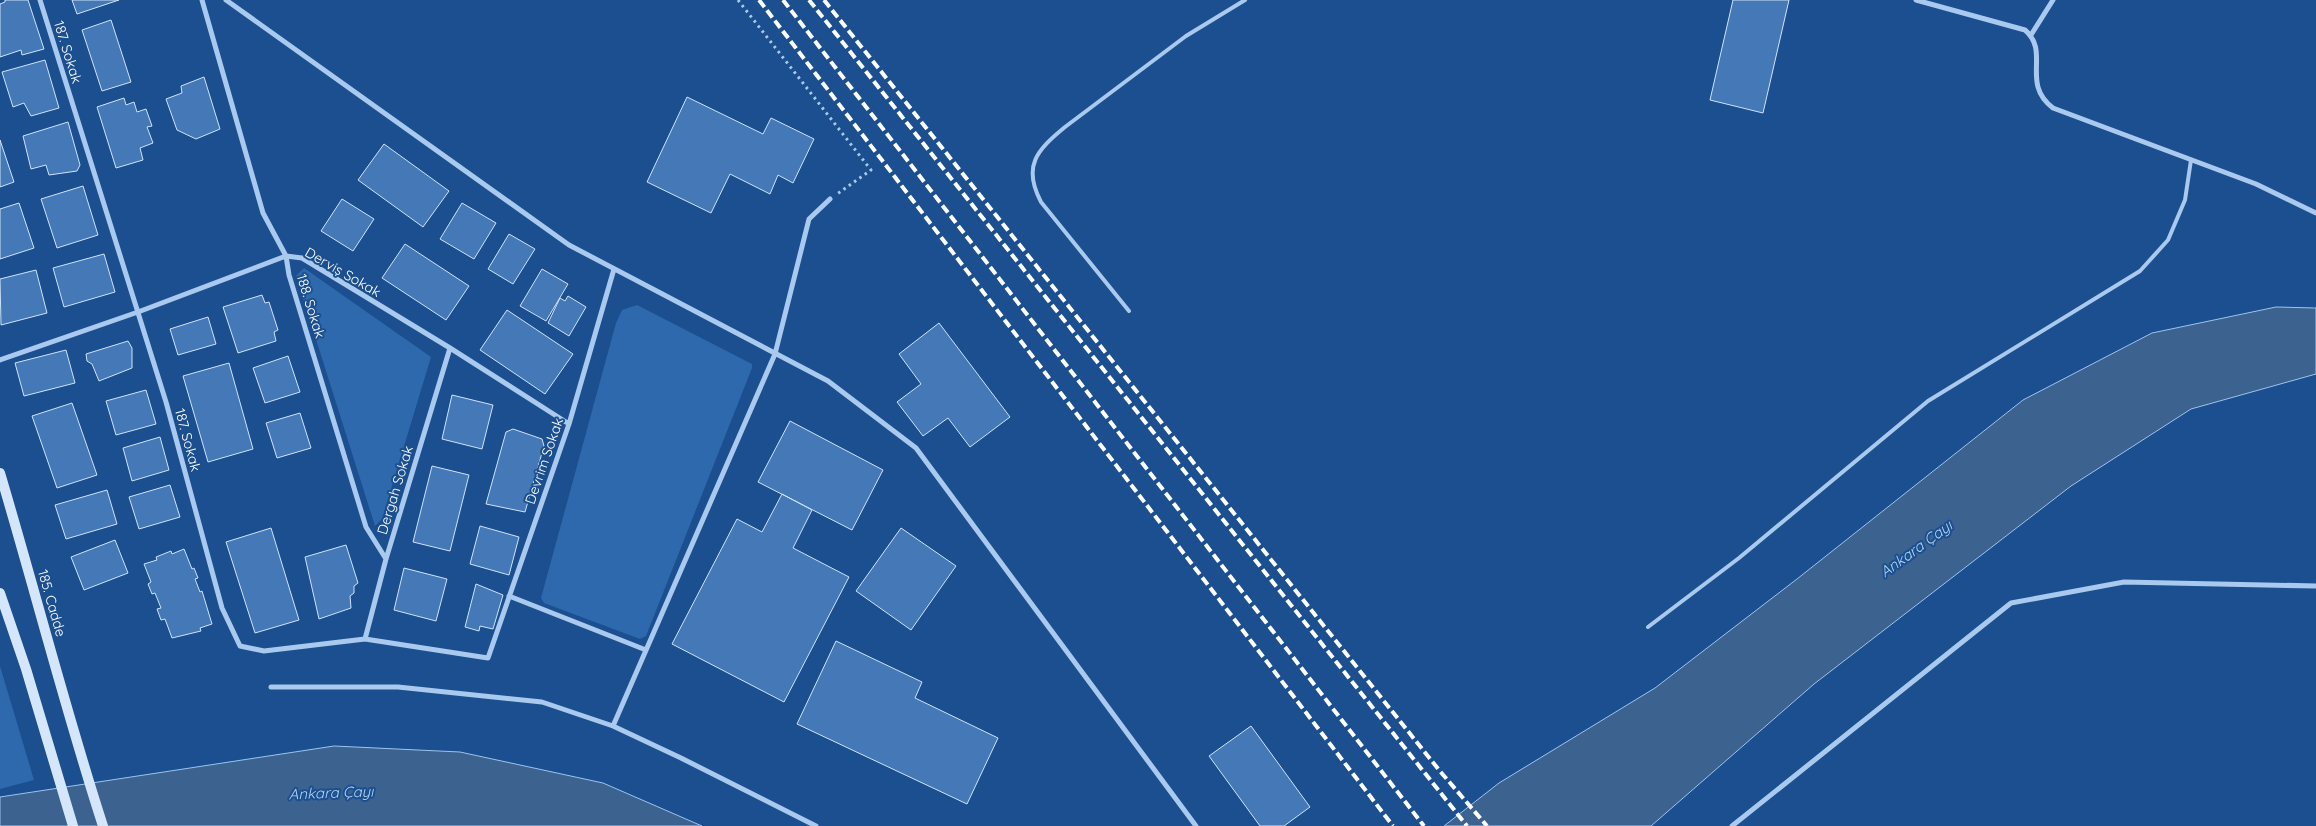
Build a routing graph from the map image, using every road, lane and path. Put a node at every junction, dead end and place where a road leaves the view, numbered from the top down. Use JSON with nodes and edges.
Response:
{"nodes":[{"id":1,"x":40,"y":0,"type":"edge"},
{"id":2,"x":202,"y":0,"type":"edge"},
{"id":3,"x":226,"y":0,"type":"edge"},
{"id":4,"x":738,"y":0,"type":"edge"},
{"id":5,"x":1246,"y":0,"type":"edge"},
{"id":6,"x":1916,"y":0,"type":"edge"},
{"id":7,"x":2053,"y":0,"type":"edge"},
{"id":8,"x":2031,"y":35,"type":"junction"},
{"id":9,"x":2191,"y":160,"type":"junction"},
{"id":10,"x":830,"y":199,"type":"joint"},
{"id":11,"x":2316,"y":213,"type":"edge"},
{"id":12,"x":286,"y":256,"type":"junction"},
{"id":13,"x":614,"y":269,"type":"junction"},
{"id":14,"x":1129,"y":310,"type":"dead end"},
{"id":15,"x":138,"y":312,"type":"junction"},
{"id":16,"x":450,"y":348,"type":"junction"},
{"id":17,"x":775,"y":354,"type":"junction"},
{"id":18,"x":0,"y":360,"type":"edge"},
{"id":19,"x":569,"y":424,"type":"junction"},
{"id":20,"x":0,"y":473,"type":"edge"},
{"id":21,"x":386,"y":559,"type":"junction"},
{"id":22,"x":2316,"y":586,"type":"edge"},
{"id":23,"x":0,"y":592,"type":"edge"},
{"id":24,"x":509,"y":596,"type":"junction"},
{"id":25,"x":1648,"y":627,"type":"dead end"},
{"id":26,"x":365,"y":639,"type":"junction"},
{"id":27,"x":646,"y":650,"type":"junction"},
{"id":28,"x":488,"y":658,"type":"joint"},
{"id":29,"x":271,"y":687,"type":"dead end"},
{"id":30,"x":613,"y":726,"type":"junction"},
{"id":31,"x":73,"y":826,"type":"edge"},
{"id":32,"x":103,"y":826,"type":"edge"},
{"id":33,"x":816,"y":826,"type":"edge"},
{"id":34,"x":1196,"y":826,"type":"edge"},
{"id":35,"x":1732,"y":826,"type":"edge"}],
"edges":[{"from":1,"to":15,"type":"street","name":"187. Sokak"},
{"from":2,"to":12,"type":"street","name":"188. Sokak"},
{"from":3,"to":13,"type":"street"},
{"from":4,"to":10,"type":"path"},
{"from":5,"to":14,"type":"lane"},
{"from":6,"to":8,"type":"street"},
{"from":7,"to":8,"type":"street"},
{"from":8,"to":9,"type":"street"},
{"from":9,"to":11,"type":"street"},
{"from":9,"to":25,"type":"lane"},
{"from":10,"to":17,"type":"street"},
{"from":12,"to":15,"type":"street","name":"Derviş Sokak"},
{"from":12,"to":16,"type":"street","name":"Derviş Sokak"},
{"from":12,"to":21,"type":"street","name":"188. Sokak"},
{"from":13,"to":17,"type":"street"},
{"from":13,"to":19,"type":"street","name":"Devrim Sokak"},
{"from":15,"to":18,"type":"street","name":"Derviş Sokak"},
{"from":15,"to":26,"type":"street","name":"187. Sokak"},
{"from":16,"to":19,"type":"street","name":"Derviş Sokak"},
{"from":16,"to":21,"type":"street","name":"Dergah Sokak"},
{"from":17,"to":27,"type":"street"},
{"from":17,"to":34,"type":"street"},
{"from":19,"to":24,"type":"street","name":"Devrim Sokak"},
{"from":20,"to":32,"type":"street","name":"185. Cadde"},
{"from":21,"to":26,"type":"street","name":"Dergah Sokak"},
{"from":22,"to":35,"type":"street"},
{"from":23,"to":31,"type":"street"},
{"from":24,"to":27,"type":"street"},
{"from":24,"to":28,"type":"street","name":"Devrim Sokak"},
{"from":26,"to":28,"type":"street","name":"187. Sokak"},
{"from":27,"to":30,"type":"street"},
{"from":29,"to":30,"type":"street"},
{"from":30,"to":33,"type":"street"}]}
